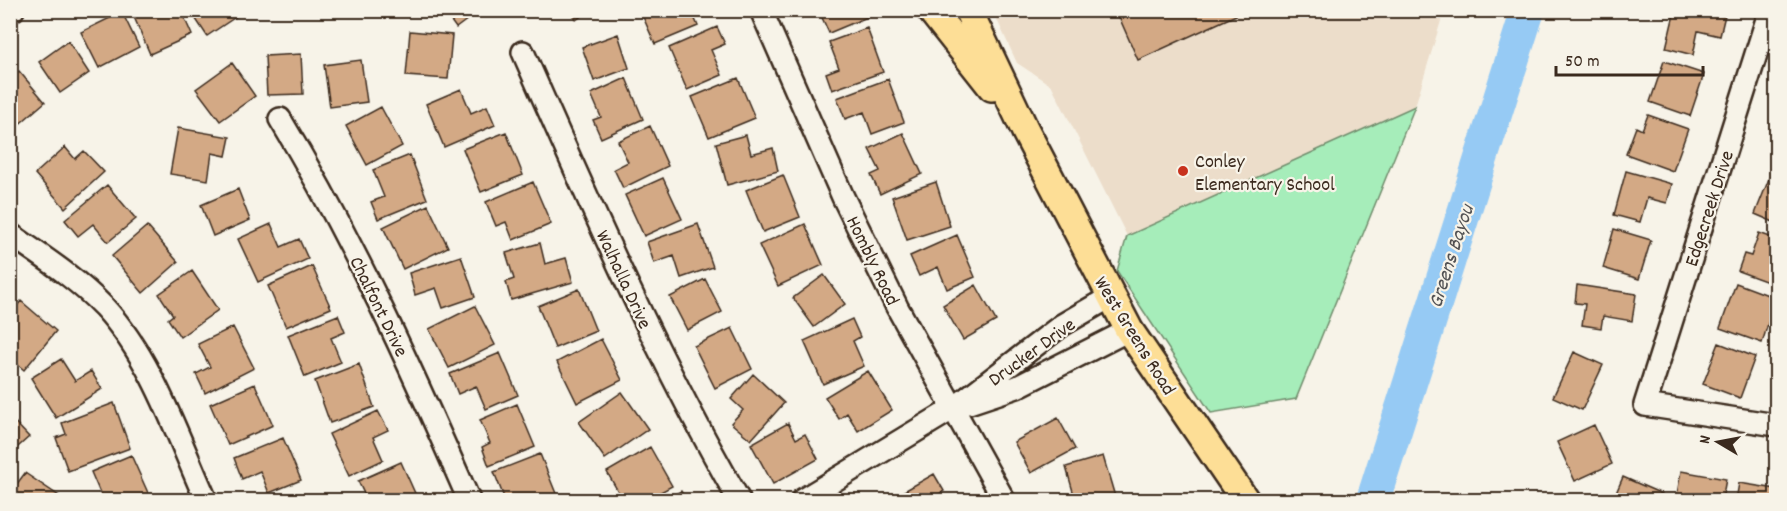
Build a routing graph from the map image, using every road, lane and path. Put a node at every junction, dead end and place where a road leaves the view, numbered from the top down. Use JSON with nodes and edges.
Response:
{"nodes":[{"id":1,"x":761,"y":10,"type":"edge"},
{"id":2,"x":931,"y":10,"type":"edge"},
{"id":3,"x":968,"y":10,"type":"edge"},
{"id":4,"x":1770,"y":10,"type":"edge"},
{"id":5,"x":523,"y":52,"type":"dead end"},
{"id":6,"x":279,"y":119,"type":"dead end"},
{"id":7,"x":1025,"y":130,"type":"junction"},
{"id":8,"x":10,"y":234,"type":"edge"},
{"id":9,"x":1110,"y":297,"type":"junction"},
{"id":10,"x":1129,"y":330,"type":"junction"},
{"id":11,"x":954,"y":408,"type":"junction"},
{"id":12,"x":1776,"y":425,"type":"edge"},
{"id":13,"x":206,"y":501,"type":"edge"},
{"id":14,"x":469,"y":501,"type":"edge"},
{"id":15,"x":739,"y":501,"type":"edge"},
{"id":16,"x":802,"y":501,"type":"edge"},
{"id":17,"x":1004,"y":501,"type":"edge"},
{"id":18,"x":1245,"y":501,"type":"edge"}],
"edges":[{"from":1,"to":11,"type":"street","name":"Hombly Road"},
{"from":2,"to":7,"type":"main road","name":"West Greens Road"},
{"from":3,"to":7,"type":"main road","name":"West Greens Road"},
{"from":4,"to":12,"type":"street","name":"Edgecreek Drive"},
{"from":5,"to":15,"type":"street","name":"Walhalla Drive"},
{"from":6,"to":14,"type":"street","name":"Chalfont Drive"},
{"from":7,"to":9,"type":"main road","name":"West Greens Road"},
{"from":8,"to":13,"type":"street"},
{"from":9,"to":10,"type":"main road","name":"West Greens Road"},
{"from":9,"to":11,"type":"street","name":"Drucker Drive"},
{"from":10,"to":11,"type":"street","name":"Drucker Drive"},
{"from":10,"to":18,"type":"main road","name":"West Greens Road"},
{"from":11,"to":16,"type":"street","name":"Drucker Drive"},
{"from":11,"to":17,"type":"street","name":"Hombly Road"}]}
